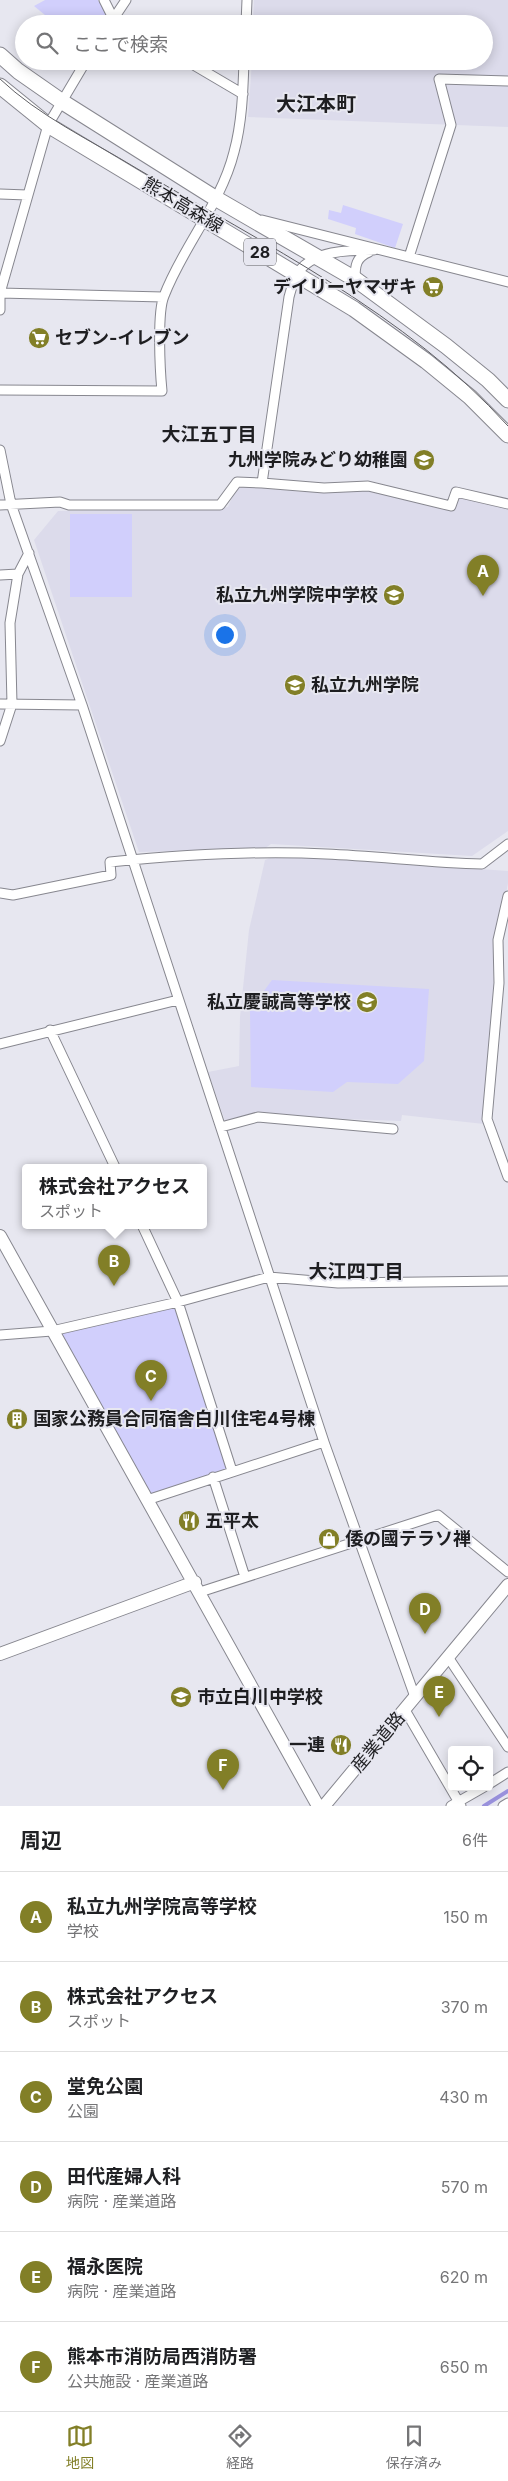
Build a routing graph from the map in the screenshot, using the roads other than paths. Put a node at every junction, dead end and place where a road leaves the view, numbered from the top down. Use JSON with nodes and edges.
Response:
{"nodes":[{"id":1,"x":104,"y":0,"type":"edge"},
{"id":2,"x":126,"y":0,"type":"edge"},
{"id":3,"x":246,"y":0,"type":"edge"},
{"id":4,"x":110,"y":15,"type":"edge"},
{"id":5,"x":116,"y":15,"type":"edge"},
{"id":6,"x":246,"y":15,"type":"edge"},
{"id":7,"x":0,"y":55,"type":"edge"},
{"id":8,"x":15,"y":69,"type":"edge"},
{"id":9,"x":16,"y":70,"type":"edge"},
{"id":10,"x":80,"y":70,"type":"edge"},
{"id":11,"x":202,"y":70,"type":"edge"},
{"id":12,"x":243,"y":70,"type":"edge"},
{"id":13,"x":508,"y":81,"type":"edge"},
{"id":14,"x":0,"y":86,"type":"edge"},
{"id":15,"x":242,"y":94,"type":"junction"},
{"id":16,"x":60,"y":101,"type":"junction"},
{"id":17,"x":48,"y":125,"type":"junction"},
{"id":18,"x":0,"y":194,"type":"edge"},
{"id":19,"x":27,"y":194,"type":"junction"},
{"id":20,"x":215,"y":198,"type":"junction"},
{"id":21,"x":247,"y":216,"type":"junction"},
{"id":22,"x":204,"y":218,"type":"junction"},
{"id":23,"x":374,"y":250,"type":"junction"},
{"id":24,"x":317,"y":257,"type":"junction"},
{"id":25,"x":409,"y":257,"type":"junction"},
{"id":26,"x":297,"y":274,"type":"junction"},
{"id":27,"x":355,"y":279,"type":"junction"},
{"id":28,"x":508,"y":282,"type":"edge"},
{"id":29,"x":0,"y":293,"type":"edge"},
{"id":30,"x":163,"y":298,"type":"junction"},
{"id":31,"x":0,"y":310,"type":"edge"},
{"id":32,"x":0,"y":390,"type":"edge"},
{"id":33,"x":508,"y":400,"type":"edge"},
{"id":34,"x":508,"y":434,"type":"edge"},
{"id":35,"x":0,"y":450,"type":"edge"},
{"id":36,"x":262,"y":483,"type":"junction"},
{"id":37,"x":11,"y":504,"type":"junction"},
{"id":38,"x":508,"y":504,"type":"edge"},
{"id":39,"x":0,"y":505,"type":"edge"},
{"id":40,"x":29,"y":553,"type":"junction"},
{"id":41,"x":18,"y":574,"type":"junction"},
{"id":42,"x":0,"y":575,"type":"edge"},
{"id":43,"x":0,"y":704,"type":"edge"},
{"id":44,"x":12,"y":704,"type":"junction"},
{"id":45,"x":82,"y":705,"type":"junction"},
{"id":46,"x":0,"y":741,"type":"edge"},
{"id":47,"x":508,"y":844,"type":"edge"},
{"id":48,"x":131,"y":860,"type":"junction"},
{"id":49,"x":0,"y":894,"type":"edge"},
{"id":50,"x":508,"y":896,"type":"edge"},
{"id":51,"x":178,"y":1000,"type":"junction"},
{"id":52,"x":50,"y":1030,"type":"junction"},
{"id":53,"x":0,"y":1044,"type":"edge"},
{"id":54,"x":221,"y":1127,"type":"junction"},
{"id":55,"x":393,"y":1129,"type":"dead end"},
{"id":56,"x":114,"y":1164,"type":"edge"},
{"id":57,"x":508,"y":1177,"type":"edge"},
{"id":58,"x":144,"y":1229,"type":"edge"},
{"id":59,"x":0,"y":1236,"type":"edge"},
{"id":60,"x":269,"y":1277,"type":"junction"},
{"id":61,"x":508,"y":1282,"type":"edge"},
{"id":62,"x":178,"y":1302,"type":"junction"},
{"id":63,"x":52,"y":1331,"type":"junction"},
{"id":64,"x":0,"y":1335,"type":"edge"},
{"id":65,"x":324,"y":1442,"type":"junction"},
{"id":66,"x":232,"y":1471,"type":"junction"},
{"id":67,"x":213,"y":1477,"type":"junction"},
{"id":68,"x":147,"y":1500,"type":"junction"},
{"id":69,"x":358,"y":1540,"type":"junction"},
{"id":70,"x":508,"y":1572,"type":"edge"},
{"id":71,"x":245,"y":1577,"type":"junction"},
{"id":72,"x":508,"y":1585,"type":"edge"},
{"id":73,"x":197,"y":1587,"type":"junction"},
{"id":74,"x":0,"y":1654,"type":"edge"},
{"id":75,"x":448,"y":1657,"type":"junction"},
{"id":76,"x":415,"y":1697,"type":"junction"},
{"id":77,"x":405,"y":1710,"type":"junction"},
{"id":78,"x":508,"y":1747,"type":"edge"},
{"id":79,"x":508,"y":1772,"type":"edge"},
{"id":80,"x":493,"y":1781,"type":"edge"},
{"id":81,"x":478,"y":1791,"type":"edge"},
{"id":82,"x":508,"y":1803,"type":"edge"},
{"id":83,"x":457,"y":1805,"type":"edge"},
{"id":84,"x":318,"y":1806,"type":"edge"},
{"id":85,"x":324,"y":1806,"type":"edge"},
{"id":86,"x":503,"y":1806,"type":"edge"}],
"edges":[{"from":1,"to":4,"type":"street"},
{"from":2,"to":5,"type":"street"},
{"from":3,"to":6,"type":"street"},
{"from":7,"to":8,"type":"main road","name":"熊本高森線","number":"28"},
{"from":9,"to":16,"type":"main road","name":"熊本高森線","number":"28"},
{"from":10,"to":16,"type":"street"},
{"from":11,"to":15,"type":"street"},
{"from":12,"to":15,"type":"street"},
{"from":13,"to":25,"type":"street"},
{"from":14,"to":17,"type":"main road","name":"熊本高森線","number":"28"},
{"from":15,"to":20,"type":"street"},
{"from":16,"to":17,"type":"street"},
{"from":16,"to":20,"type":"main road","name":"熊本高森線","number":"28"},
{"from":17,"to":19,"type":"street"},
{"from":17,"to":22,"type":"main road","name":"熊本高森線","number":"28"},
{"from":18,"to":19,"type":"street"},
{"from":19,"to":29,"type":"street"},
{"from":20,"to":21,"type":"main road","name":"熊本高森線","number":"28"},
{"from":20,"to":22,"type":"street"},
{"from":21,"to":23,"type":"street"},
{"from":21,"to":24,"type":"main road","name":"熊本高森線","number":"28"},
{"from":22,"to":26,"type":"main road","name":"熊本高森線","number":"28"},
{"from":22,"to":30,"type":"street"},
{"from":23,"to":24,"type":"street"},
{"from":23,"to":25,"type":"street"},
{"from":23,"to":27,"type":"street"},
{"from":24,"to":26,"type":"street"},
{"from":24,"to":27,"type":"main road","name":"熊本高森線","number":"28"},
{"from":25,"to":28,"type":"street"},
{"from":26,"to":34,"type":"main road","name":"熊本高森線","number":"28"},
{"from":26,"to":36,"type":"street"},
{"from":27,"to":33,"type":"main road","name":"熊本高森線","number":"28"},
{"from":29,"to":30,"type":"street"},
{"from":29,"to":31,"type":"street"},
{"from":30,"to":32,"type":"street"},
{"from":35,"to":37,"type":"street"},
{"from":36,"to":37,"type":"street"},
{"from":36,"to":38,"type":"street"},
{"from":37,"to":39,"type":"street"},
{"from":37,"to":40,"type":"street"},
{"from":40,"to":41,"type":"street"},
{"from":40,"to":45,"type":"street"},
{"from":41,"to":42,"type":"street"},
{"from":41,"to":44,"type":"street"},
{"from":43,"to":44,"type":"street"},
{"from":44,"to":45,"type":"street"},
{"from":44,"to":46,"type":"street"},
{"from":45,"to":48,"type":"street"},
{"from":47,"to":48,"type":"street"},
{"from":48,"to":49,"type":"street"},
{"from":48,"to":51,"type":"street"},
{"from":50,"to":57,"type":"street"},
{"from":51,"to":52,"type":"street"},
{"from":51,"to":54,"type":"street"},
{"from":52,"to":53,"type":"street"},
{"from":52,"to":56,"type":"street"},
{"from":54,"to":55,"type":"street"},
{"from":54,"to":60,"type":"street"},
{"from":58,"to":62,"type":"street"},
{"from":59,"to":63,"type":"street"},
{"from":60,"to":61,"type":"street"},
{"from":60,"to":62,"type":"street"},
{"from":60,"to":65,"type":"street"},
{"from":62,"to":63,"type":"street"},
{"from":62,"to":66,"type":"street"},
{"from":63,"to":64,"type":"street"},
{"from":63,"to":68,"type":"street"},
{"from":65,"to":66,"type":"street"},
{"from":65,"to":69,"type":"street"},
{"from":66,"to":67,"type":"street"},
{"from":67,"to":68,"type":"street"},
{"from":67,"to":71,"type":"street"},
{"from":68,"to":73,"type":"street"},
{"from":69,"to":70,"type":"street"},
{"from":69,"to":71,"type":"street"},
{"from":69,"to":76,"type":"street"},
{"from":71,"to":73,"type":"street"},
{"from":72,"to":75,"type":"street","name":"産業道路"},
{"from":73,"to":74,"type":"street"},
{"from":73,"to":84,"type":"street"},
{"from":75,"to":76,"type":"street","name":"産業道路"},
{"from":75,"to":78,"type":"street"},
{"from":76,"to":77,"type":"street","name":"産業道路"},
{"from":77,"to":83,"type":"street"},
{"from":77,"to":85,"type":"street","name":"産業道路"},
{"from":79,"to":80,"type":"street"},
{"from":81,"to":83,"type":"street"},
{"from":82,"to":86,"type":"street"}]}
